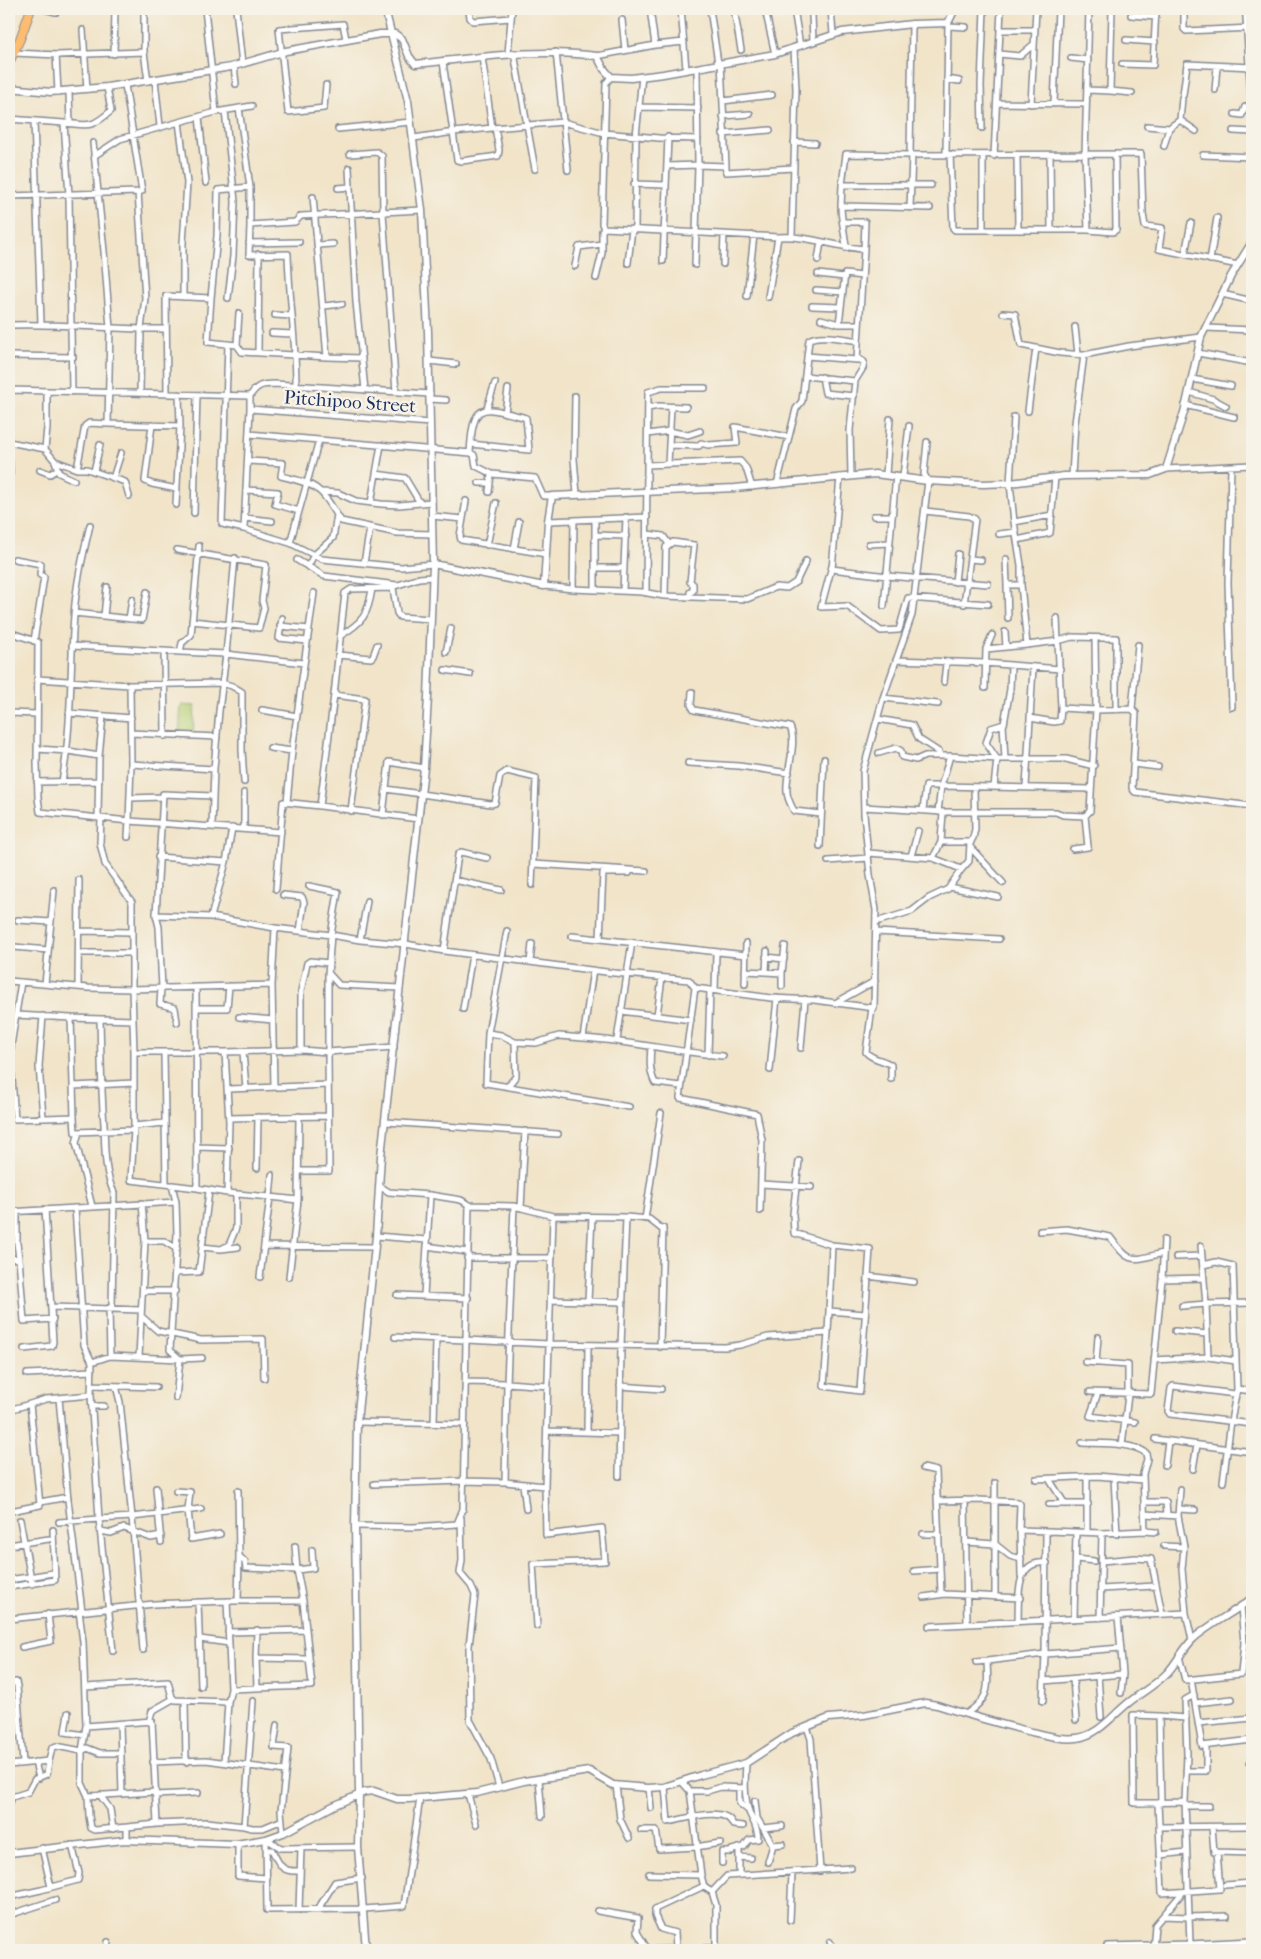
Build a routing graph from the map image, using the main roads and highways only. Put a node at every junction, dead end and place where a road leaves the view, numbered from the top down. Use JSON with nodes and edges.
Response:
{"nodes":[{"id":1,"x":26,"y":9,"type":"edge"},
{"id":2,"x":31,"y":9,"type":"edge"},
{"id":3,"x":11,"y":54,"type":"edge"},
{"id":4,"x":9,"y":62,"type":"edge"}],
"edges":[{"from":1,"to":3,"type":"main road"},
{"from":2,"to":3,"type":"main road"},
{"from":3,"to":4,"type":"main road"}]}
